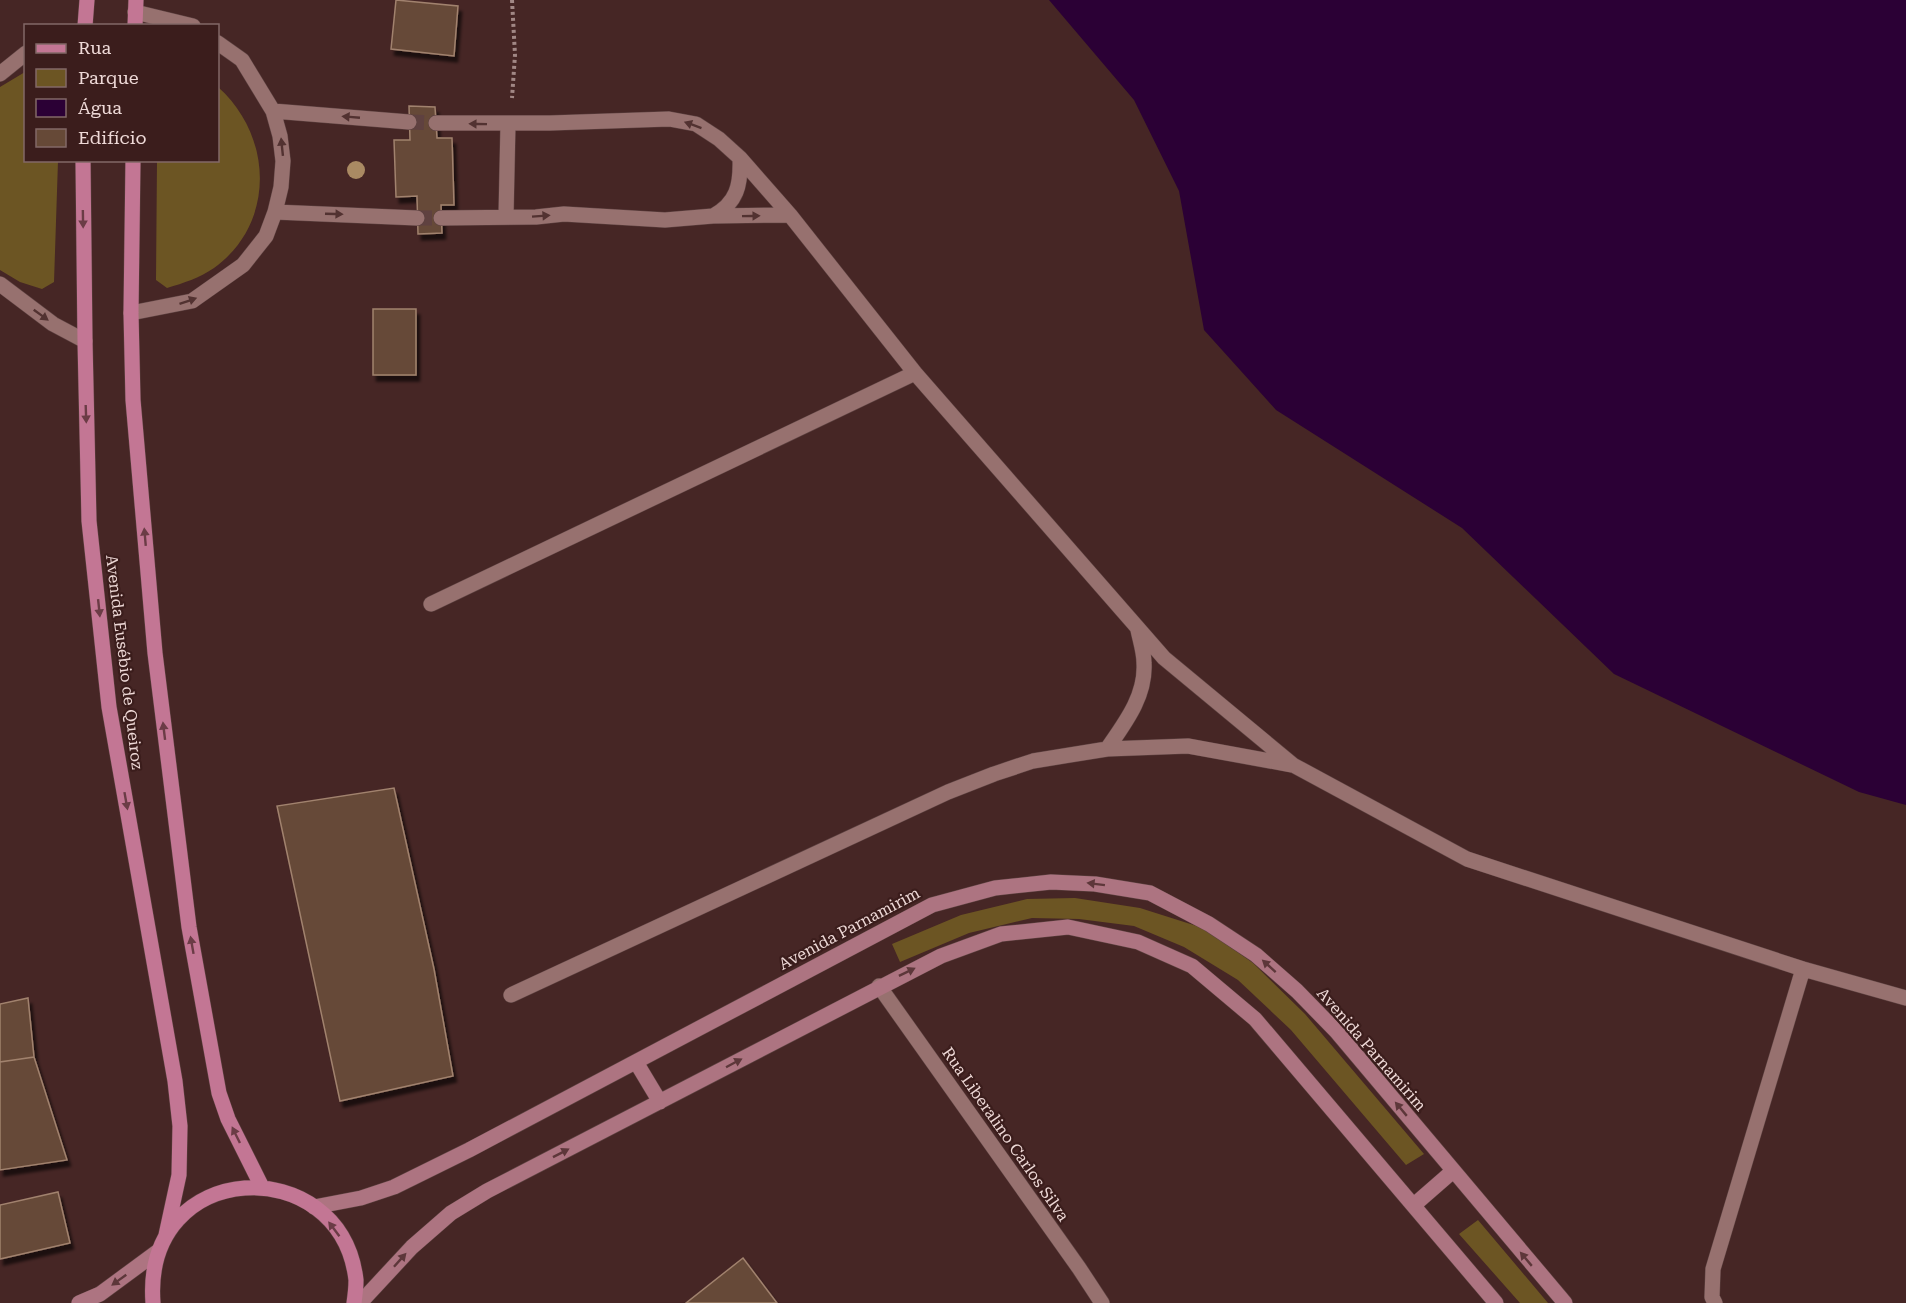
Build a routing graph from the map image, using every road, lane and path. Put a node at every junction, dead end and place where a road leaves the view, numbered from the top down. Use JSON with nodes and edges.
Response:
{"nodes":[{"id":1,"x":87,"y":0,"type":"edge"},
{"id":2,"x":512,"y":0,"type":"edge"},
{"id":3,"x":135,"y":12,"type":"edge"},
{"id":4,"x":83,"y":24,"type":"edge"},
{"id":5,"x":185,"y":24,"type":"edge"},
{"id":6,"x":219,"y":44,"type":"edge"},
{"id":7,"x":24,"y":55,"type":"edge"},
{"id":8,"x":0,"y":74,"type":"edge"},
{"id":9,"x":273,"y":111,"type":"junction"},
{"id":10,"x":409,"y":122,"type":"tunnel mouth"},
{"id":11,"x":436,"y":123,"type":"tunnel mouth"},
{"id":12,"x":508,"y":124,"type":"junction"},
{"id":13,"x":740,"y":158,"type":"junction"},
{"id":14,"x":84,"y":162,"type":"edge"},
{"id":15,"x":133,"y":162,"type":"edge"},
{"id":16,"x":275,"y":212,"type":"junction"},
{"id":17,"x":790,"y":215,"type":"junction"},
{"id":18,"x":506,"y":216,"type":"junction"},
{"id":19,"x":713,"y":216,"type":"junction"},
{"id":20,"x":417,"y":218,"type":"tunnel mouth"},
{"id":21,"x":441,"y":218,"type":"tunnel mouth"},
{"id":22,"x":0,"y":284,"type":"edge"},
{"id":23,"x":131,"y":314,"type":"junction"},
{"id":24,"x":85,"y":341,"type":"junction"},
{"id":25,"x":915,"y":372,"type":"junction"},
{"id":26,"x":431,"y":604,"type":"dead end"},
{"id":27,"x":1138,"y":630,"type":"junction"},
{"id":28,"x":1107,"y":749,"type":"junction"},
{"id":29,"x":1293,"y":765,"type":"junction"},
{"id":30,"x":1803,"y":969,"type":"junction"},
{"id":31,"x":879,"y":986,"type":"junction"},
{"id":32,"x":511,"y":995,"type":"dead end"},
{"id":33,"x":1906,"y":998,"type":"edge"},
{"id":34,"x":636,"y":1062,"type":"junction"},
{"id":35,"x":660,"y":1102,"type":"junction"},
{"id":36,"x":1453,"y":1171,"type":"junction"},
{"id":37,"x":262,"y":1187,"type":"junction"},
{"id":38,"x":1414,"y":1205,"type":"junction"},
{"id":39,"x":314,"y":1207,"type":"junction"},
{"id":40,"x":166,"y":1235,"type":"junction"},
{"id":41,"x":157,"y":1252,"type":"junction"},
{"id":42,"x":79,"y":1303,"type":"edge"},
{"id":43,"x":153,"y":1303,"type":"edge"},
{"id":44,"x":354,"y":1303,"type":"edge"},
{"id":45,"x":360,"y":1303,"type":"edge"},
{"id":46,"x":1102,"y":1303,"type":"edge"},
{"id":47,"x":1496,"y":1303,"type":"edge"},
{"id":48,"x":1564,"y":1303,"type":"edge"},
{"id":49,"x":1715,"y":1303,"type":"edge"}],
"edges":[{"from":1,"to":4,"type":"main road"},
{"from":2,"to":12,"type":"path"},
{"from":3,"to":5,"type":"street"},
{"from":6,"to":9,"type":"street"},
{"from":7,"to":8,"type":"street"},
{"from":10,"to":9,"type":"street","one_way":true},
{"from":16,"to":9,"type":"street","one_way":true},
{"from":12,"to":11,"type":"street","one_way":true},
{"from":13,"to":12,"type":"street","one_way":true},
{"from":12,"to":18,"type":"street"},
{"from":13,"to":17,"type":"street"},
{"from":13,"to":19,"type":"street"},
{"from":14,"to":24,"type":"main road","name":"Avenida Eusébio de Queiroz","one_way":true},
{"from":15,"to":23,"type":"main road","name":"Avenida Eusébio de Queiroz"},
{"from":16,"to":20,"type":"street","one_way":true},
{"from":23,"to":16,"type":"street","one_way":true},
{"from":19,"to":17,"type":"street","one_way":true},
{"from":17,"to":25,"type":"street"},
{"from":18,"to":19,"type":"street","one_way":true},
{"from":18,"to":21,"type":"street"},
{"from":22,"to":24,"type":"street","one_way":true},
{"from":37,"to":23,"type":"main road","name":"Avenida Eusébio de Queiroz","one_way":true},
{"from":24,"to":40,"type":"main road","name":"Avenida Eusébio de Queiroz","one_way":true},
{"from":25,"to":26,"type":"street"},
{"from":25,"to":27,"type":"street"},
{"from":27,"to":28,"type":"street"},
{"from":27,"to":29,"type":"street"},
{"from":28,"to":29,"type":"street"},
{"from":28,"to":32,"type":"street"},
{"from":29,"to":30,"type":"street"},
{"from":30,"to":33,"type":"street"},
{"from":30,"to":49,"type":"street"},
{"from":35,"to":31,"type":"street","one_way":true},
{"from":31,"to":38,"type":"street","one_way":true},
{"from":31,"to":46,"type":"street","name":"Rua Liberalino Carlos Silva"},
{"from":34,"to":35,"type":"street"},
{"from":36,"to":34,"type":"street","name":"Avenida Parnamirim","one_way":true},
{"from":34,"to":39,"type":"street","name":"Avenida Parnamirim"},
{"from":45,"to":35,"type":"street","one_way":true},
{"from":36,"to":38,"type":"street"},
{"from":48,"to":36,"type":"street","name":"Avenida Parnamirim","one_way":true},
{"from":37,"to":39,"type":"main road"},
{"from":37,"to":40,"type":"main road"},
{"from":38,"to":47,"type":"street"},
{"from":44,"to":39,"type":"main road","one_way":true},
{"from":40,"to":41,"type":"main road"},
{"from":41,"to":42,"type":"street","one_way":true},
{"from":41,"to":43,"type":"main road"}]}
